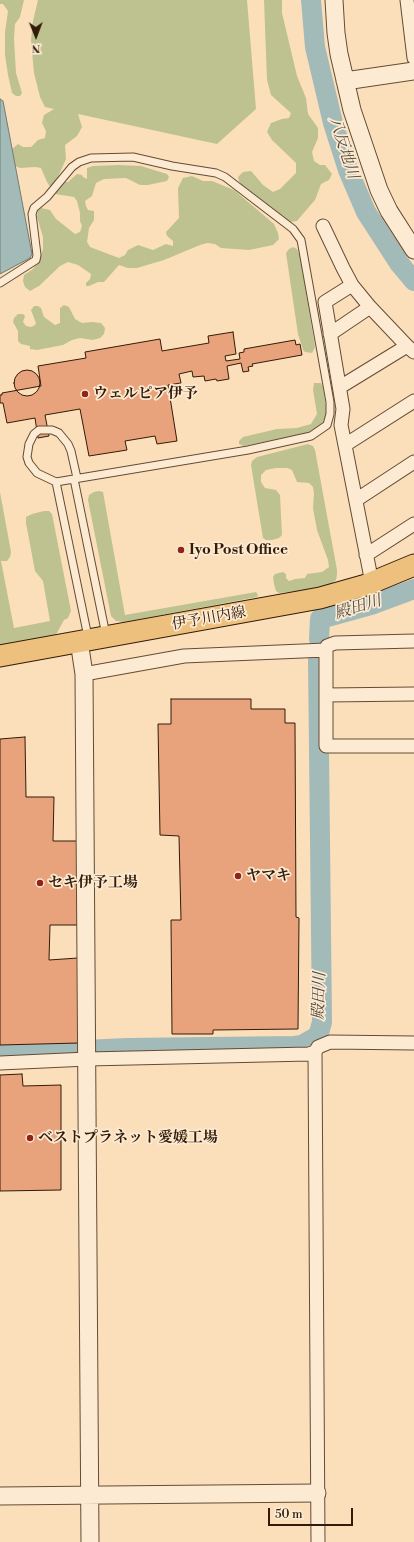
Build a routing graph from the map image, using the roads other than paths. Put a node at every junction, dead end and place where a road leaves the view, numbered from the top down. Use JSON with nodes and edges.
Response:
{"nodes":[{"id":1,"x":334,"y":0,"type":"edge"},
{"id":2,"x":407,"y":0,"type":"edge"},
{"id":3,"x":414,"y":58,"type":"edge"},
{"id":4,"x":414,"y":70,"type":"edge"},
{"id":5,"x":345,"y":81,"type":"junction"},
{"id":6,"x":323,"y":226,"type":"dead end"},
{"id":7,"x":413,"y":246,"type":"edge"},
{"id":8,"x":0,"y":283,"type":"edge"},
{"id":9,"x":352,"y":285,"type":"junction"},
{"id":10,"x":370,"y":307,"type":"junction"},
{"id":11,"x":330,"y":334,"type":"junction"},
{"id":12,"x":410,"y":349,"type":"edge"},
{"id":13,"x":340,"y":388,"type":"junction"},
{"id":14,"x":414,"y":401,"type":"edge"},
{"id":15,"x":345,"y":445,"type":"junction"},
{"id":16,"x":414,"y":462,"type":"edge"},
{"id":17,"x":75,"y":479,"type":"junction"},
{"id":18,"x":56,"y":482,"type":"junction"},
{"id":19,"x":356,"y":500,"type":"junction"},
{"id":20,"x":414,"y":524,"type":"edge"},
{"id":21,"x":366,"y":555,"type":"junction"},
{"id":22,"x":414,"y":565,"type":"edge"},
{"id":23,"x":372,"y":583,"type":"junction"},
{"id":24,"x":91,"y":639,"type":"junction"},
{"id":25,"x":414,"y":641,"type":"edge"},
{"id":26,"x":326,"y":650,"type":"junction"},
{"id":27,"x":0,"y":656,"type":"edge"},
{"id":28,"x":84,"y":674,"type":"junction"},
{"id":29,"x":414,"y":694,"type":"edge"},
{"id":30,"x":326,"y":695,"type":"junction"},
{"id":31,"x":414,"y":746,"type":"edge"},
{"id":32,"x":414,"y":1043,"type":"edge"},
{"id":33,"x":315,"y":1052,"type":"junction"},
{"id":34,"x":88,"y":1059,"type":"junction"},
{"id":35,"x":0,"y":1063,"type":"edge"},
{"id":36,"x":317,"y":1493,"type":"junction"},
{"id":37,"x":90,"y":1495,"type":"junction"},
{"id":38,"x":0,"y":1496,"type":"edge"},
{"id":39,"x":90,"y":1542,"type":"edge"},
{"id":40,"x":318,"y":1542,"type":"edge"}],
"edges":[{"from":1,"to":5,"type":"street"},
{"from":2,"to":3,"type":"street"},
{"from":4,"to":5,"type":"street"},
{"from":5,"to":7,"type":"street"},
{"from":6,"to":9,"type":"street"},
{"from":8,"to":17,"type":"lane"},
{"from":9,"to":10,"type":"street"},
{"from":9,"to":11,"type":"street"},
{"from":10,"to":11,"type":"street"},
{"from":10,"to":12,"type":"street"},
{"from":11,"to":13,"type":"street"},
{"from":12,"to":13,"type":"street"},
{"from":13,"to":15,"type":"street"},
{"from":14,"to":15,"type":"street"},
{"from":15,"to":19,"type":"street"},
{"from":16,"to":19,"type":"street"},
{"from":17,"to":18,"type":"lane"},
{"from":17,"to":18,"type":"lane"},
{"from":17,"to":24,"type":"lane"},
{"from":18,"to":24,"type":"lane"},
{"from":19,"to":21,"type":"street"},
{"from":20,"to":21,"type":"street"},
{"from":21,"to":23,"type":"street"},
{"from":22,"to":23,"type":"main road","name":"伊予川内線"},
{"from":23,"to":24,"type":"main road","name":"伊予川内線"},
{"from":24,"to":27,"type":"main road","name":"伊予川内線"},
{"from":24,"to":28,"type":"street"},
{"from":25,"to":26,"type":"street"},
{"from":26,"to":28,"type":"street"},
{"from":26,"to":30,"type":"street"},
{"from":28,"to":34,"type":"street"},
{"from":29,"to":30,"type":"street"},
{"from":30,"to":31,"type":"street"},
{"from":32,"to":33,"type":"street"},
{"from":33,"to":34,"type":"street"},
{"from":33,"to":36,"type":"street"},
{"from":34,"to":35,"type":"street"},
{"from":34,"to":37,"type":"street"},
{"from":36,"to":37,"type":"street"},
{"from":36,"to":40,"type":"street"},
{"from":37,"to":38,"type":"street"},
{"from":37,"to":39,"type":"street"}]}
